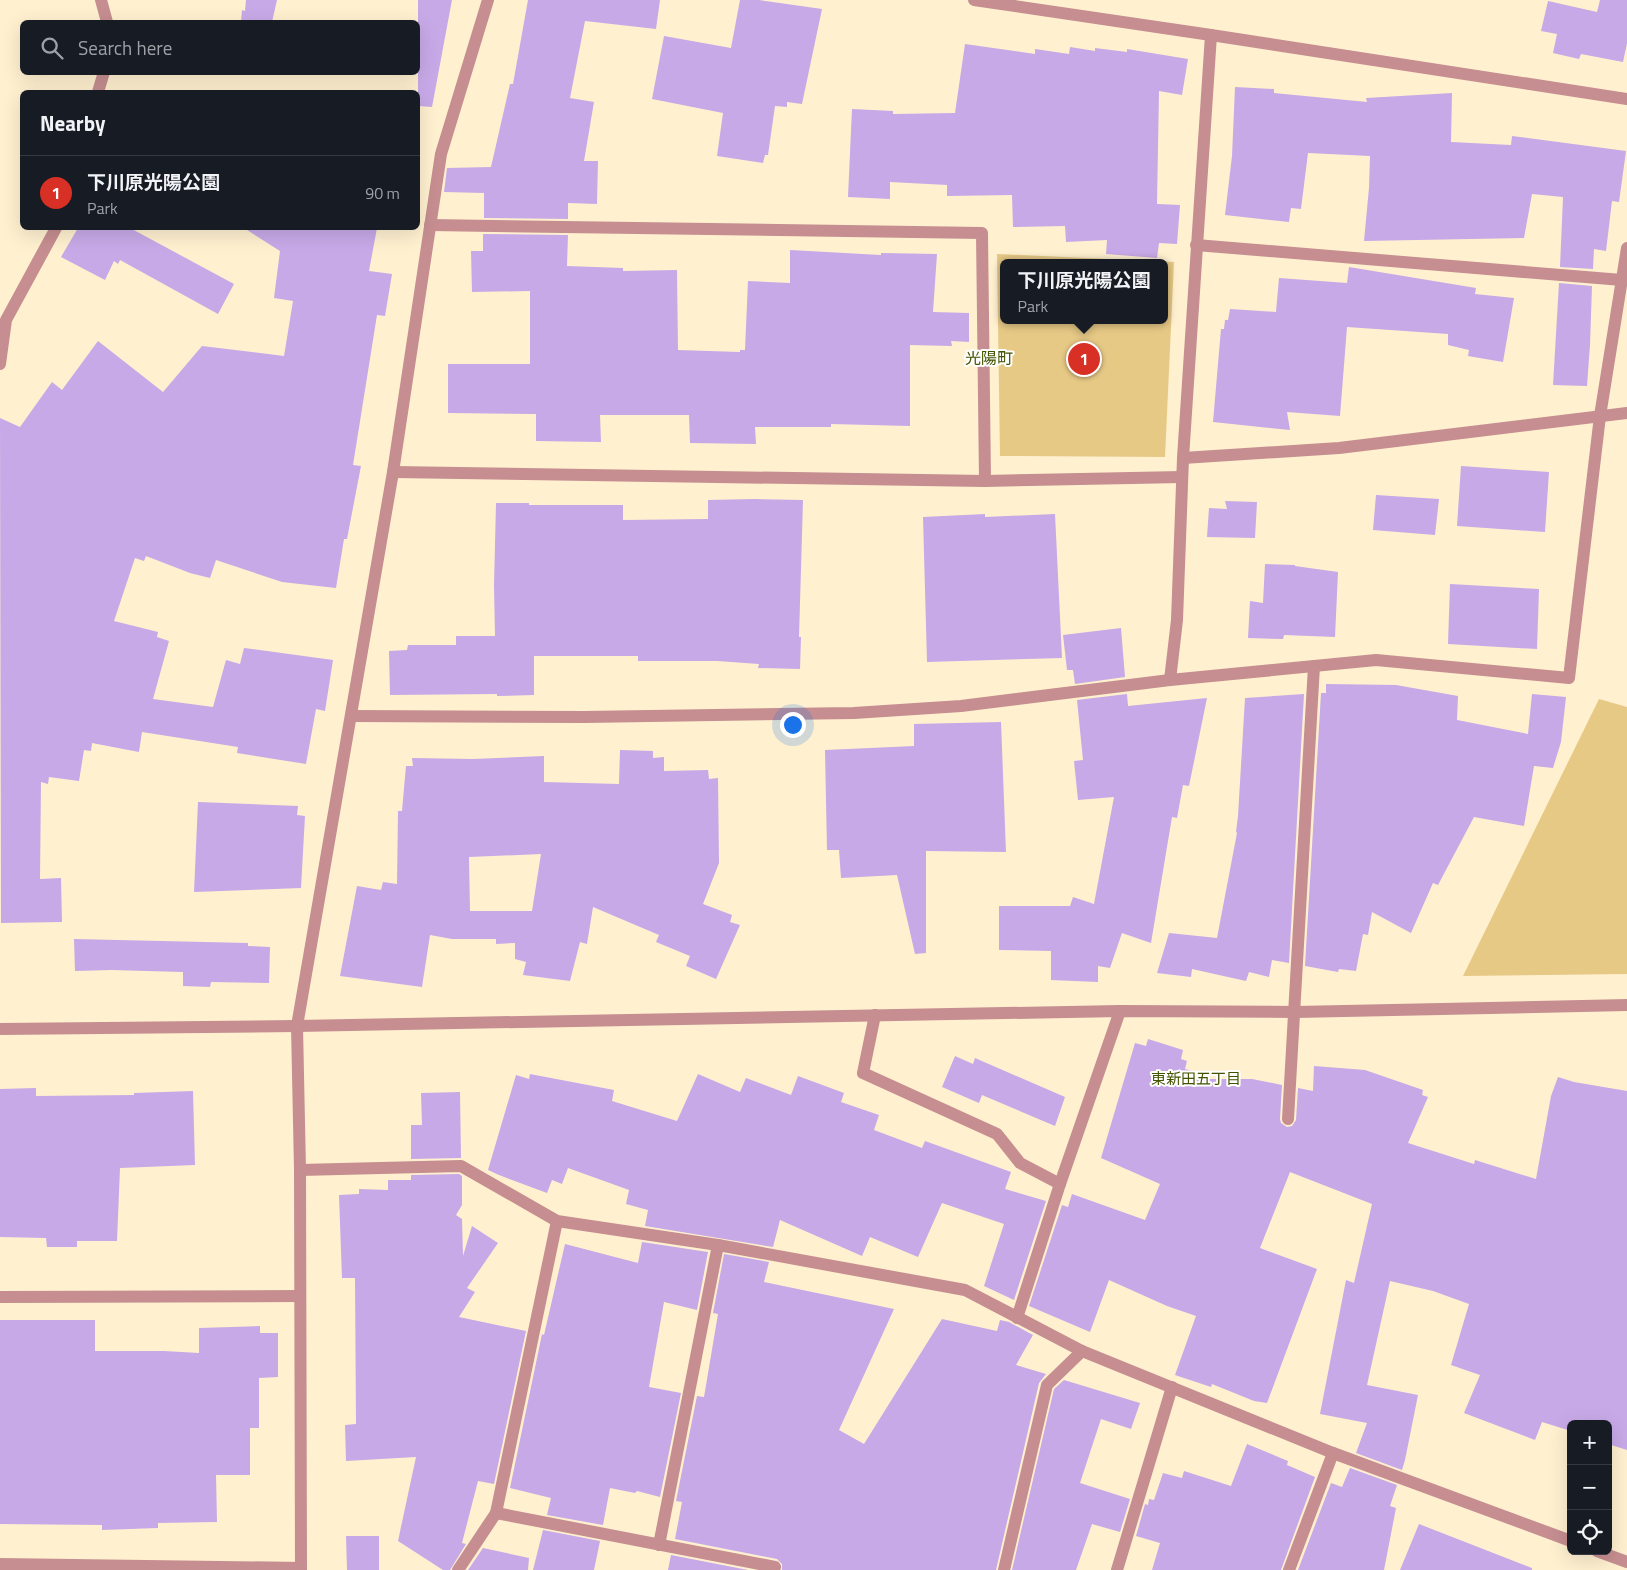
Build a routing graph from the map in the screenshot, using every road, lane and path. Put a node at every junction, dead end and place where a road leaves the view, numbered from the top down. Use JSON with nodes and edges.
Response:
{"nodes":[{"id":1,"x":101,"y":0,"type":"edge"},
{"id":2,"x":488,"y":0,"type":"edge"},
{"id":3,"x":974,"y":0,"type":"edge"},
{"id":4,"x":106,"y":20,"type":"edge"},
{"id":5,"x":1211,"y":35,"type":"junction"},
{"id":6,"x":103,"y":75,"type":"edge"},
{"id":7,"x":99,"y":90,"type":"edge"},
{"id":8,"x":1627,"y":99,"type":"edge"},
{"id":9,"x":430,"y":225,"type":"junction"},
{"id":10,"x":55,"y":230,"type":"edge"},
{"id":11,"x":1196,"y":245,"type":"junction"},
{"id":12,"x":1627,"y":248,"type":"edge"},
{"id":13,"x":1622,"y":280,"type":"junction"},
{"id":14,"x":0,"y":364,"type":"edge"},
{"id":15,"x":1627,"y":413,"type":"edge"},
{"id":16,"x":1600,"y":416,"type":"junction"},
{"id":17,"x":1183,"y":458,"type":"junction"},
{"id":18,"x":393,"y":472,"type":"junction"},
{"id":19,"x":1182,"y":477,"type":"junction"},
{"id":20,"x":985,"y":481,"type":"junction"},
{"id":21,"x":1314,"y":666,"type":"junction"},
{"id":22,"x":1170,"y":680,"type":"junction"},
{"id":23,"x":351,"y":716,"type":"junction"},
{"id":24,"x":1627,"y":1005,"type":"edge"},
{"id":25,"x":1120,"y":1011,"type":"junction"},
{"id":26,"x":1296,"y":1012,"type":"junction"},
{"id":27,"x":875,"y":1015,"type":"junction"},
{"id":28,"x":297,"y":1026,"type":"junction"},
{"id":29,"x":0,"y":1029,"type":"edge"},
{"id":30,"x":1288,"y":1119,"type":"dead end"},
{"id":31,"x":300,"y":1170,"type":"junction"},
{"id":32,"x":1060,"y":1184,"type":"junction"},
{"id":33,"x":557,"y":1221,"type":"junction"},
{"id":34,"x":718,"y":1245,"type":"junction"},
{"id":35,"x":300,"y":1296,"type":"junction"},
{"id":36,"x":0,"y":1297,"type":"edge"},
{"id":37,"x":1016,"y":1318,"type":"junction"},
{"id":38,"x":1082,"y":1351,"type":"junction"},
{"id":39,"x":1172,"y":1387,"type":"junction"},
{"id":40,"x":1333,"y":1453,"type":"junction"},
{"id":41,"x":496,"y":1513,"type":"junction"},
{"id":42,"x":1567,"y":1540,"type":"edge"},
{"id":43,"x":660,"y":1545,"type":"junction"},
{"id":44,"x":1608,"y":1555,"type":"edge"},
{"id":45,"x":1627,"y":1562,"type":"edge"},
{"id":46,"x":0,"y":1564,"type":"edge"},
{"id":47,"x":775,"y":1567,"type":"dead end"},
{"id":48,"x":301,"y":1569,"type":"edge"},
{"id":49,"x":458,"y":1570,"type":"edge"},
{"id":50,"x":1004,"y":1570,"type":"edge"},
{"id":51,"x":1117,"y":1570,"type":"edge"},
{"id":52,"x":1289,"y":1570,"type":"edge"}],
"edges":[{"from":1,"to":4,"type":"street"},
{"from":2,"to":9,"type":"street"},
{"from":3,"to":5,"type":"street"},
{"from":5,"to":8,"type":"street"},
{"from":5,"to":11,"type":"street"},
{"from":6,"to":7,"type":"street"},
{"from":9,"to":18,"type":"street"},
{"from":9,"to":20,"type":"street"},
{"from":10,"to":14,"type":"street"},
{"from":11,"to":13,"type":"street"},
{"from":11,"to":17,"type":"street"},
{"from":12,"to":13,"type":"street"},
{"from":13,"to":16,"type":"street"},
{"from":15,"to":16,"type":"street"},
{"from":16,"to":17,"type":"street"},
{"from":16,"to":21,"type":"street"},
{"from":17,"to":19,"type":"street"},
{"from":18,"to":20,"type":"street"},
{"from":18,"to":23,"type":"street"},
{"from":19,"to":20,"type":"street"},
{"from":19,"to":22,"type":"street"},
{"from":21,"to":22,"type":"street"},
{"from":21,"to":26,"type":"street"},
{"from":22,"to":23,"type":"street"},
{"from":23,"to":28,"type":"street"},
{"from":24,"to":26,"type":"street"},
{"from":25,"to":26,"type":"street"},
{"from":25,"to":27,"type":"street"},
{"from":25,"to":32,"type":"street"},
{"from":26,"to":30,"type":"street"},
{"from":27,"to":28,"type":"street"},
{"from":27,"to":32,"type":"street"},
{"from":28,"to":29,"type":"street"},
{"from":28,"to":31,"type":"street"},
{"from":31,"to":33,"type":"street"},
{"from":31,"to":35,"type":"street"},
{"from":32,"to":37,"type":"street"},
{"from":33,"to":34,"type":"street"},
{"from":33,"to":41,"type":"street"},
{"from":34,"to":37,"type":"street"},
{"from":34,"to":43,"type":"street"},
{"from":35,"to":36,"type":"street"},
{"from":35,"to":48,"type":"street"},
{"from":37,"to":38,"type":"street"},
{"from":38,"to":39,"type":"street"},
{"from":38,"to":50,"type":"street"},
{"from":39,"to":40,"type":"street"},
{"from":39,"to":51,"type":"street"},
{"from":40,"to":42,"type":"street"},
{"from":40,"to":52,"type":"street"},
{"from":41,"to":43,"type":"street"},
{"from":41,"to":49,"type":"street"},
{"from":43,"to":47,"type":"street"},
{"from":44,"to":45,"type":"street"},
{"from":46,"to":48,"type":"street"}]}
